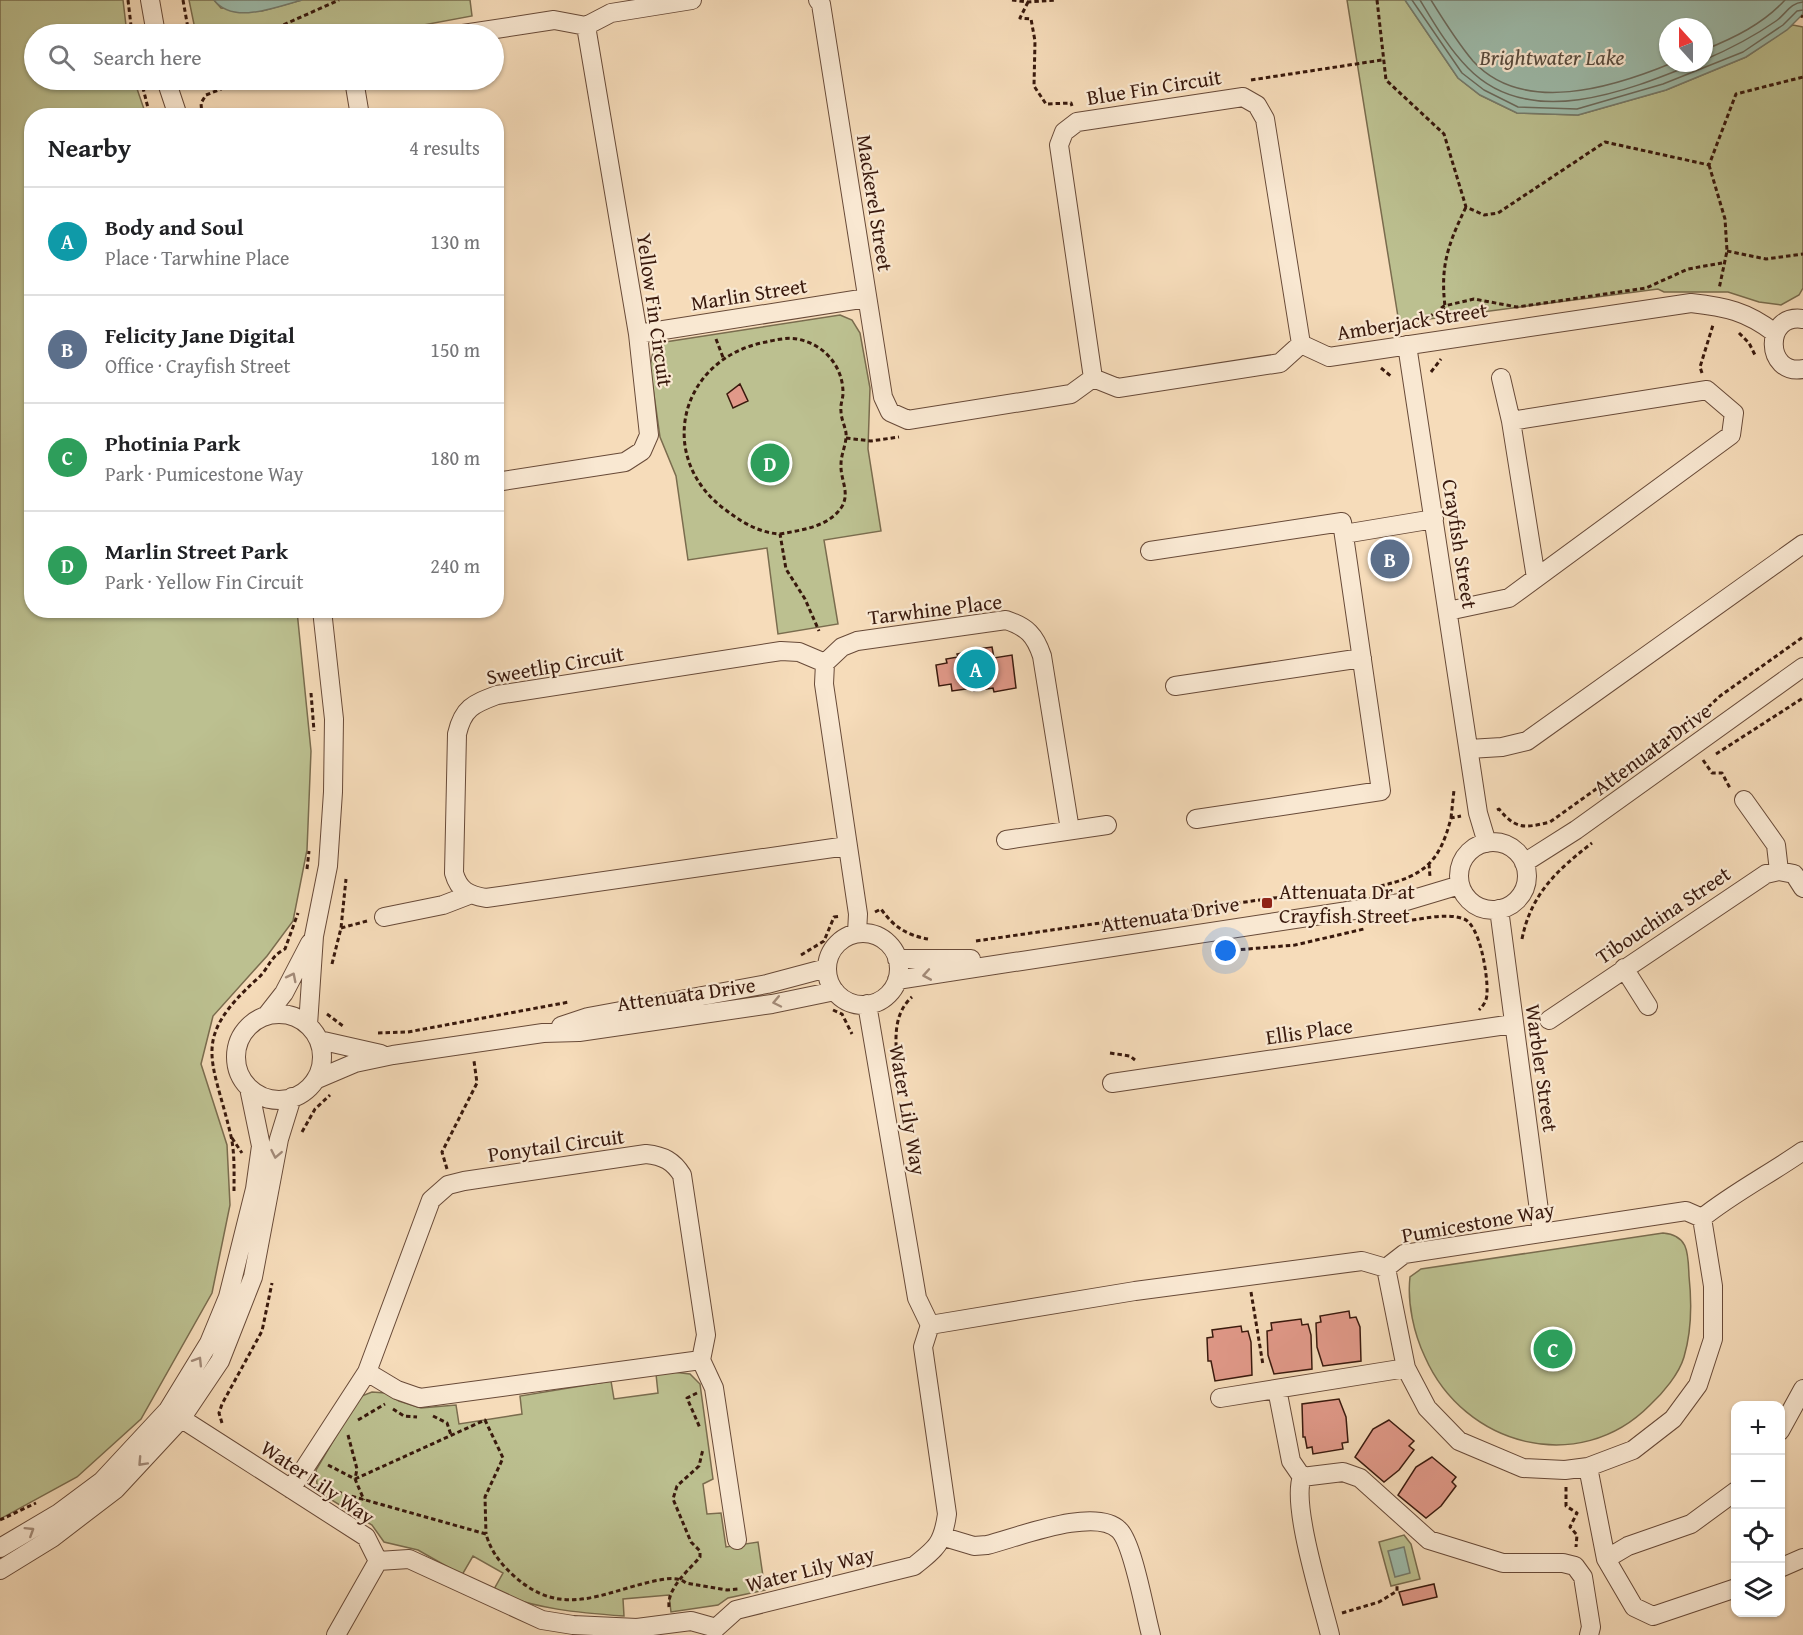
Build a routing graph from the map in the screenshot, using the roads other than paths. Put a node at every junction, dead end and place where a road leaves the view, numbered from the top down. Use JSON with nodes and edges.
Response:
{"nodes":[{"id":1,"x":150,"y":0,"type":"edge"},
{"id":2,"x":692,"y":0,"type":"edge"},
{"id":3,"x":818,"y":0,"type":"edge"},
{"id":4,"x":154,"y":24,"type":"edge"},
{"id":5,"x":586,"y":26,"type":"junction"},
{"id":6,"x":504,"y":28,"type":"edge"},
{"id":7,"x":172,"y":90,"type":"edge"},
{"id":8,"x":356,"y":90,"type":"edge"},
{"id":9,"x":176,"y":108,"type":"edge"},
{"id":10,"x":359,"y":108,"type":"edge"},
{"id":11,"x":867,"y":298,"type":"junction"},
{"id":12,"x":1803,"y":319,"type":"edge"},
{"id":13,"x":1775,"y":333,"type":"junction"},
{"id":14,"x":638,"y":334,"type":"junction"},
{"id":15,"x":1301,"y":344,"type":"junction"},
{"id":16,"x":1407,"y":345,"type":"junction"},
{"id":17,"x":1803,"y":369,"type":"edge"},
{"id":18,"x":1093,"y":378,"type":"junction"},
{"id":19,"x":1501,"y":378,"type":"dead end"},
{"id":20,"x":1511,"y":421,"type":"junction"},
{"id":21,"x":504,"y":481,"type":"edge"},
{"id":22,"x":1434,"y":519,"type":"junction"},
{"id":23,"x":1344,"y":534,"type":"junction"},
{"id":24,"x":1803,"y":544,"type":"edge"},
{"id":25,"x":1150,"y":551,"type":"dead end"},
{"id":26,"x":1536,"y":578,"type":"junction"},
{"id":27,"x":1448,"y":611,"type":"junction"},
{"id":28,"x":323,"y":618,"type":"edge"},
{"id":29,"x":1362,"y":658,"type":"junction"},
{"id":30,"x":825,"y":663,"type":"junction"},
{"id":31,"x":1803,"y":667,"type":"edge"},
{"id":32,"x":1175,"y":686,"type":"dead end"},
{"id":33,"x":1469,"y":749,"type":"junction"},
{"id":34,"x":1739,"y":800,"type":"road end"},
{"id":35,"x":1196,"y":819,"type":"dead end"},
{"id":36,"x":1107,"y":825,"type":"dead end"},
{"id":37,"x":1070,"y":830,"type":"junction"},
{"id":38,"x":1006,"y":840,"type":"dead end"},
{"id":39,"x":1487,"y":843,"type":"junction"},
{"id":40,"x":847,"y":846,"type":"junction"},
{"id":41,"x":1524,"y":863,"type":"junction"},
{"id":42,"x":1779,"y":871,"type":"junction"},
{"id":43,"x":1460,"y":885,"type":"junction"},
{"id":44,"x":1803,"y":888,"type":"edge"},
{"id":45,"x":469,"y":895,"type":"junction"},
{"id":46,"x":1499,"y":909,"type":"junction"},
{"id":47,"x":384,"y":917,"type":"road end"},
{"id":48,"x":857,"y":933,"type":"junction"},
{"id":49,"x":314,"y":936,"type":"junction"},
{"id":50,"x":1026,"y":958,"type":"junction"},
{"id":51,"x":897,"y":959,"type":"junction"},
{"id":52,"x":827,"y":968,"type":"junction"},
{"id":53,"x":1624,"y":968,"type":"junction"},
{"id":54,"x":897,"y":980,"type":"junction"},
{"id":55,"x":835,"y":991,"type":"junction"},
{"id":56,"x":867,"y":1004,"type":"junction"},
{"id":57,"x":1648,"y":1006,"type":"dead end"},
{"id":58,"x":266,"y":1016,"type":"junction"},
{"id":59,"x":1549,"y":1020,"type":"dead end"},
{"id":60,"x":1513,"y":1024,"type":"junction"},
{"id":61,"x":308,"y":1025,"type":"junction"},
{"id":62,"x":543,"y":1033,"type":"junction"},
{"id":63,"x":319,"y":1041,"type":"junction"},
{"id":64,"x":393,"y":1055,"type":"junction"},
{"id":65,"x":315,"y":1080,"type":"junction"},
{"id":66,"x":1112,"y":1083,"type":"dead end"},
{"id":67,"x":249,"y":1088,"type":"junction"},
{"id":68,"x":292,"y":1097,"type":"junction"},
{"id":69,"x":1803,"y":1151,"type":"edge"},
{"id":70,"x":1702,"y":1218,"type":"junction"},
{"id":71,"x":1542,"y":1233,"type":"junction"},
{"id":72,"x":1386,"y":1268,"type":"junction"},
{"id":73,"x":930,"y":1325,"type":"junction"},
{"id":74,"x":701,"y":1360,"type":"junction"},
{"id":75,"x":1406,"y":1368,"type":"junction"},
{"id":76,"x":367,"y":1372,"type":"junction"},
{"id":77,"x":1276,"y":1389,"type":"junction"},
{"id":78,"x":1803,"y":1389,"type":"edge"},
{"id":79,"x":1220,"y":1398,"type":"dead end"},
{"id":80,"x":175,"y":1415,"type":"junction"},
{"id":81,"x":1785,"y":1422,"type":"edge"},
{"id":82,"x":1588,"y":1467,"type":"junction"},
{"id":83,"x":1302,"y":1477,"type":"junction"},
{"id":84,"x":291,"y":1489,"type":"junction"},
{"id":85,"x":1731,"y":1495,"type":"edge"},
{"id":86,"x":944,"y":1538,"type":"junction"},
{"id":87,"x":737,"y":1540,"type":"dead end"},
{"id":88,"x":0,"y":1548,"type":"edge"},
{"id":89,"x":1803,"y":1558,"type":"edge"},
{"id":90,"x":1606,"y":1559,"type":"junction"},
{"id":91,"x":378,"y":1561,"type":"junction"},
{"id":92,"x":1785,"y":1566,"type":"edge"},
{"id":93,"x":0,"y":1570,"type":"edge"},
{"id":94,"x":1731,"y":1590,"type":"edge"},
{"id":95,"x":540,"y":1627,"type":"edge"},
{"id":96,"x":1328,"y":1627,"type":"edge"},
{"id":97,"x":716,"y":1632,"type":"edge"},
{"id":98,"x":336,"y":1635,"type":"edge"},
{"id":99,"x":1150,"y":1635,"type":"edge"},
{"id":100,"x":1589,"y":1635,"type":"edge"}],
"edges":[{"from":1,"to":4,"type":"street"},
{"from":2,"to":5,"type":"street"},
{"from":3,"to":11,"type":"street","name":"Mackerel Street"},
{"from":5,"to":6,"type":"street"},
{"from":5,"to":14,"type":"street","name":"Yellow Fin Circuit"},
{"from":7,"to":9,"type":"street"},
{"from":8,"to":10,"type":"street"},
{"from":11,"to":14,"type":"street","name":"Marlin Street"},
{"from":11,"to":18,"type":"street","name":"Mackerel Street"},
{"from":12,"to":13,"type":"street"},
{"from":13,"to":16,"type":"street","name":"Amberjack Street"},
{"from":13,"to":17,"type":"street"},
{"from":14,"to":21,"type":"street","name":"Yellow Fin Circuit"},
{"from":15,"to":16,"type":"street","name":"Amberjack Street"},
{"from":15,"to":18,"type":"street"},
{"from":15,"to":18,"type":"street","name":"Blue Fin Circuit"},
{"from":16,"to":22,"type":"street","name":"Crayfish Street"},
{"from":19,"to":20,"type":"street"},
{"from":20,"to":26,"type":"street"},
{"from":20,"to":26,"type":"street"},
{"from":22,"to":23,"type":"street"},
{"from":22,"to":27,"type":"street","name":"Crayfish Street"},
{"from":23,"to":25,"type":"street"},
{"from":23,"to":29,"type":"street"},
{"from":24,"to":33,"type":"street"},
{"from":26,"to":27,"type":"street"},
{"from":27,"to":33,"type":"street","name":"Crayfish Street"},
{"from":28,"to":49,"type":"street"},
{"from":29,"to":32,"type":"street"},
{"from":29,"to":35,"type":"street"},
{"from":30,"to":37,"type":"street","name":"Tarwhine Place"},
{"from":30,"to":40,"type":"street"},
{"from":30,"to":45,"type":"street","name":"Sweetlip Circuit"},
{"from":31,"to":41,"type":"street","name":"Attenuata Drive"},
{"from":33,"to":39,"type":"street","name":"Crayfish Street"},
{"from":34,"to":42,"type":"street"},
{"from":36,"to":37,"type":"street"},
{"from":37,"to":38,"type":"street"},
{"from":39,"to":41,"type":"street"},
{"from":39,"to":43,"type":"street"},
{"from":40,"to":45,"type":"street"},
{"from":40,"to":48,"type":"street"},
{"from":41,"to":46,"type":"street"},
{"from":42,"to":44,"type":"street"},
{"from":42,"to":53,"type":"street","name":"Tibouchina Street"},
{"from":43,"to":46,"type":"street"},
{"from":43,"to":50,"type":"street","name":"Attenuata Drive"},
{"from":45,"to":47,"type":"street"},
{"from":46,"to":60,"type":"street","name":"Warbler Street"},
{"from":48,"to":51,"type":"street"},
{"from":48,"to":52,"type":"street"},
{"from":58,"to":49,"type":"street","one_way":true},
{"from":49,"to":61,"type":"street"},
{"from":50,"to":51,"type":"street","name":"Attenuata Drive"},
{"from":50,"to":54,"type":"street","name":"Attenuata Drive","one_way":true},
{"from":51,"to":54,"type":"street"},
{"from":52,"to":55,"type":"street"},
{"from":52,"to":62,"type":"street","name":"Attenuata Drive"},
{"from":53,"to":57,"type":"street"},
{"from":53,"to":59,"type":"street","name":"Tibouchina Street"},
{"from":54,"to":56,"type":"street"},
{"from":55,"to":56,"type":"street"},
{"from":55,"to":62,"type":"street","name":"Attenuata Drive","one_way":true},
{"from":56,"to":73,"type":"street","name":"Water Lily Way"},
{"from":58,"to":61,"type":"street"},
{"from":58,"to":67,"type":"street"},
{"from":60,"to":66,"type":"street","name":"Ellis Place"},
{"from":60,"to":71,"type":"street","name":"Warbler Street"},
{"from":61,"to":63,"type":"street"},
{"from":62,"to":64,"type":"street","name":"Attenuata Drive"},
{"from":63,"to":64,"type":"street","name":"Attenuata Drive"},
{"from":63,"to":65,"type":"street"},
{"from":64,"to":65,"type":"street","name":"Attenuata Drive"},
{"from":65,"to":68,"type":"street"},
{"from":67,"to":68,"type":"street"},
{"from":80,"to":67,"type":"street","one_way":true},
{"from":68,"to":80,"type":"street","one_way":true},
{"from":69,"to":70,"type":"street"},
{"from":70,"to":71,"type":"street","name":"Pumicestone Way"},
{"from":70,"to":82,"type":"street"},
{"from":71,"to":72,"type":"street","name":"Pumicestone Way"},
{"from":72,"to":73,"type":"street","name":"Pumicestone Way"},
{"from":72,"to":75,"type":"street"},
{"from":73,"to":86,"type":"street"},
{"from":74,"to":76,"type":"street"},
{"from":74,"to":76,"type":"street","name":"Ponytail Circuit"},
{"from":74,"to":87,"type":"street"},
{"from":75,"to":77,"type":"street"},
{"from":75,"to":82,"type":"street"},
{"from":76,"to":84,"type":"street"},
{"from":77,"to":79,"type":"street"},
{"from":77,"to":83,"type":"street"},
{"from":78,"to":81,"type":"street"},
{"from":80,"to":84,"type":"street","name":"Water Lily Way"},
{"from":88,"to":80,"type":"street","one_way":true},
{"from":80,"to":93,"type":"street","one_way":true},
{"from":82,"to":90,"type":"street"},
{"from":83,"to":96,"type":"street"},
{"from":83,"to":100,"type":"street"},
{"from":84,"to":91,"type":"street","name":"Water Lily Way"},
{"from":85,"to":90,"type":"street"},
{"from":86,"to":97,"type":"street","name":"Water Lily Way"},
{"from":86,"to":99,"type":"street"},
{"from":89,"to":92,"type":"street"},
{"from":90,"to":94,"type":"street"},
{"from":91,"to":95,"type":"street","name":"Water Lily Way"},
{"from":91,"to":98,"type":"street"},
{"from":95,"to":97,"type":"street","name":"Water Lily Way"}]}
